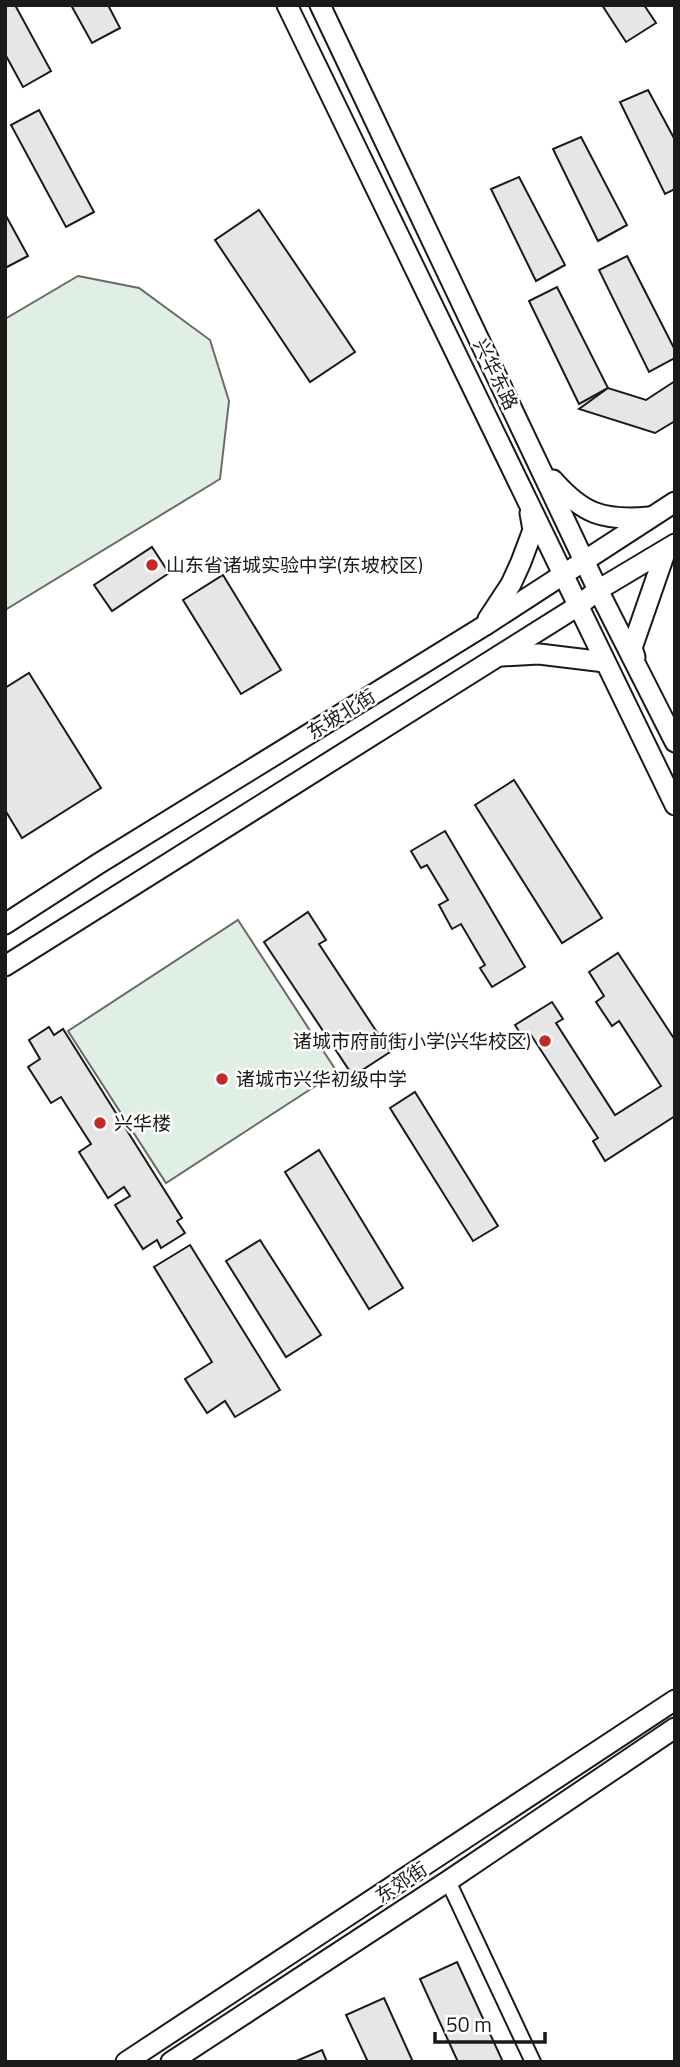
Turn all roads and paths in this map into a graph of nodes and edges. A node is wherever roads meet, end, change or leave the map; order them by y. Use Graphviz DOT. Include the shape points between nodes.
graph roads {
  1 [pos="287,5"];
  2 [pos="320,5"];
  3 [pos="538,464"];
  4 [pos="527,499"];
  5 [pos="675,502"];
  6 [pos="650,517"];
  7 [pos="670,547"];
  8 [pos="584,561"];
  9 [pos="563,575"];
  10 [pos="598,590"];
  11 [pos="578,606"];
  12 [pos="484,626"];
  13 [pos="498,656"];
  14 [pos="606,662"];
  15 [pos="640,671"];
  16 [pos="675,742"];
  17 [pos="675,805"];
  18 [pos="5,924"];
  19 [pos="5,966"];
  20 [pos="675,1700"];
  21 [pos="675,1728"];
  22 [pos="448,1881"];
  23 [pos="126,2062"];
  24 [pos="171,2062"];
  25 [pos="533,2062"];
  1 -- 4 [label="main road"];
  2 -- 3 [label="main road, 兴华东路"];
  3 -- 6 [label="main road" via="570,500 599,515"];
  3 -- 8 [label="main road, 兴华东路"];
  4 -- 9 [label="main road"];
  4 -- 12 [label="main road" via="533,530 511,584"];
  5 -- 6 [label="main road, 东坡北街"];
  6 -- 8 [label="main road, 东坡北街"];
  7 -- 10 [label="main road, 东坡北街"];
  7 -- 15 [label="main road" via="632,648"];
  8 -- 9 [label="main road, 东坡北街"];
  8 -- 10 [label="main road, 兴华东路"];
  9 -- 11 [label="main road"];
  9 -- 12 [label="main road, 东坡北街"];
  10 -- 11 [label="main road, 东坡北街"];
  10 -- 15 [label="main road, 兴华东路"];
  11 -- 13 [label="main road, 东坡北街"];
  11 -- 14 [label="main road"];
  12 -- 18 [label="main road, 东坡北街"];
  13 -- 14 [label="main road" via="539,654"];
  13 -- 19 [label="main road, 东坡北街"];
  14 -- 17 [label="main road"];
  15 -- 16 [label="main road, 兴华东路"];
  20 -- 23 [label="main road, 东郊街"];
  21 -- 22 [label="main road, 东郊街"];
  22 -- 24 [label="main road, 东郊街"];
  22 -- 25 [label="street"];
}
